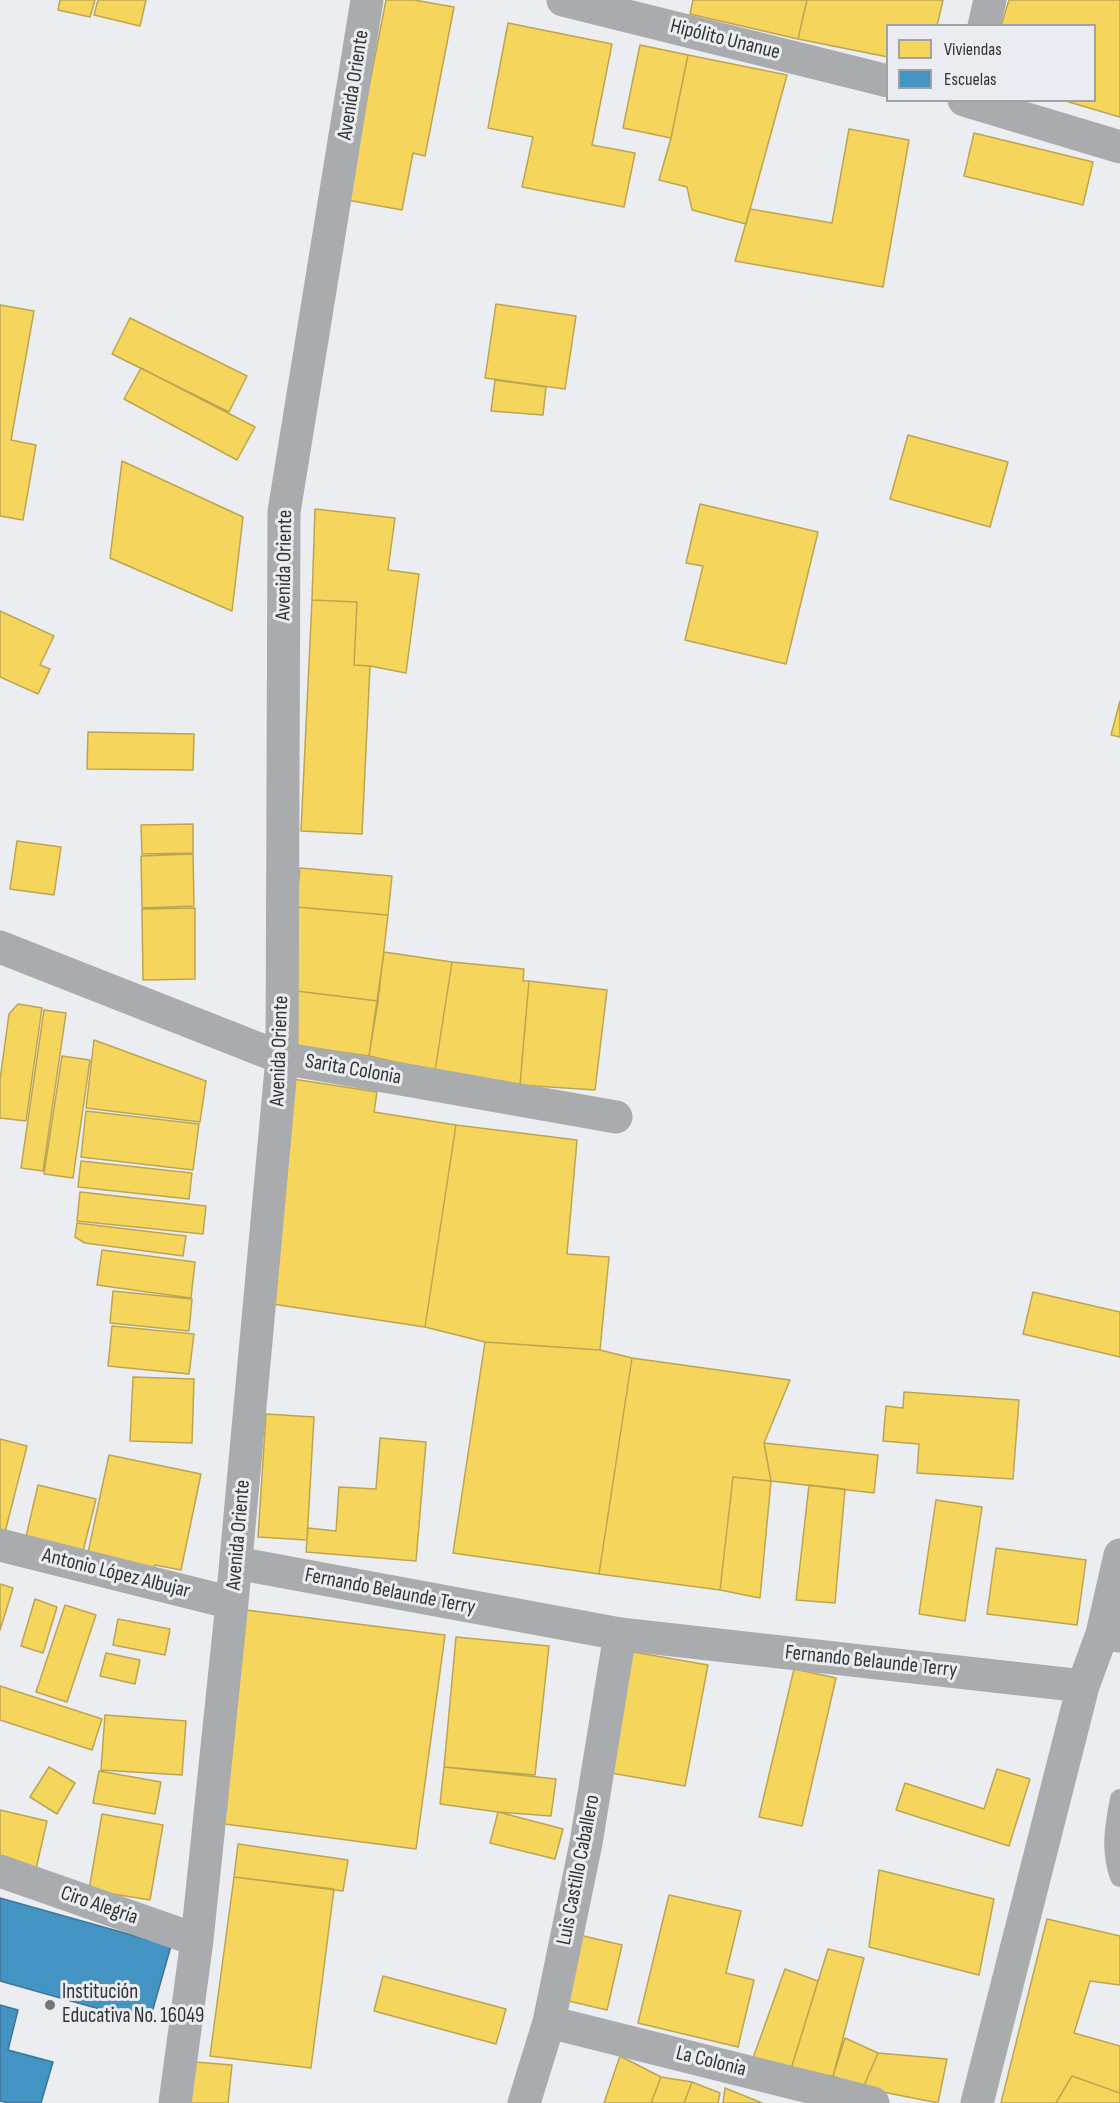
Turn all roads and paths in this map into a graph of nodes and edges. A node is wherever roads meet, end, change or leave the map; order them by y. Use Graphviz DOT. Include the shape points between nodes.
graph roads {
  1 [pos="367,0"];
  2 [pos="562,0"];
  3 [pos="990,0"];
  4 [pos="984,24"];
  5 [pos="886,81"];
  6 [pos="969,102"];
  7 [pos="1120,147"];
  8 [pos="0,947"];
  9 [pos="282,1058"];
  10 [pos="616,1117"];
  11 [pos="0,1545"];
  12 [pos="1120,1555"];
  13 [pos="236,1563"];
  14 [pos="232,1603"];
  15 [pos="620,1634"];
  16 [pos="1111,1635"];
  17 [pos="1083,1686"];
  18 [pos="1120,1798"];
  19 [pos="0,1871"];
  20 [pos="1120,1877"];
  21 [pos="197,1940"];
  22 [pos="549,2022"];
  23 [pos="175,2103"];
  24 [pos="524,2103"];
  25 [pos="873,2103"];
  26 [pos="977,2103"];
  1 -- 9 [label="street, Avenida Oriente" via="284,512"];
  2 -- 5 [label="street, Hipólito Unanue"];
  3 -- 4 [label="street"];
  6 -- 7 [label="street"];
  8 -- 9 [label="street, Sarita Colonia"];
  9 -- 10 [label="street, Sarita Colonia"];
  9 -- 13 [label="street, Avenida Oriente"];
  11 -- 14 [label="street, Antonio López Albujar"];
  12 -- 16 [label="street"];
  13 -- 14 [label="street, Avenida Oriente"];
  13 -- 15 [label="street, Fernando Belaunde Terry"];
  14 -- 21 [label="street, Avenida Oriente"];
  15 -- 17 [label="street, Fernando Belaunde Terry"];
  15 -- 22 [label="street, Luis Castillo Caballero" via="586,1843"];
  16 -- 17 [label="street"];
  17 -- 26 [label="street"];
  18 -- 20 [label="lane" via="1113,1835"];
  19 -- 21 [label="street, Ciro Alegría"];
  21 -- 23 [label="street, Avenida Oriente"];
  22 -- 24 [label="street, Luis Castillo Caballero"];
  22 -- 25 [label="street, La Colonia"];
}
